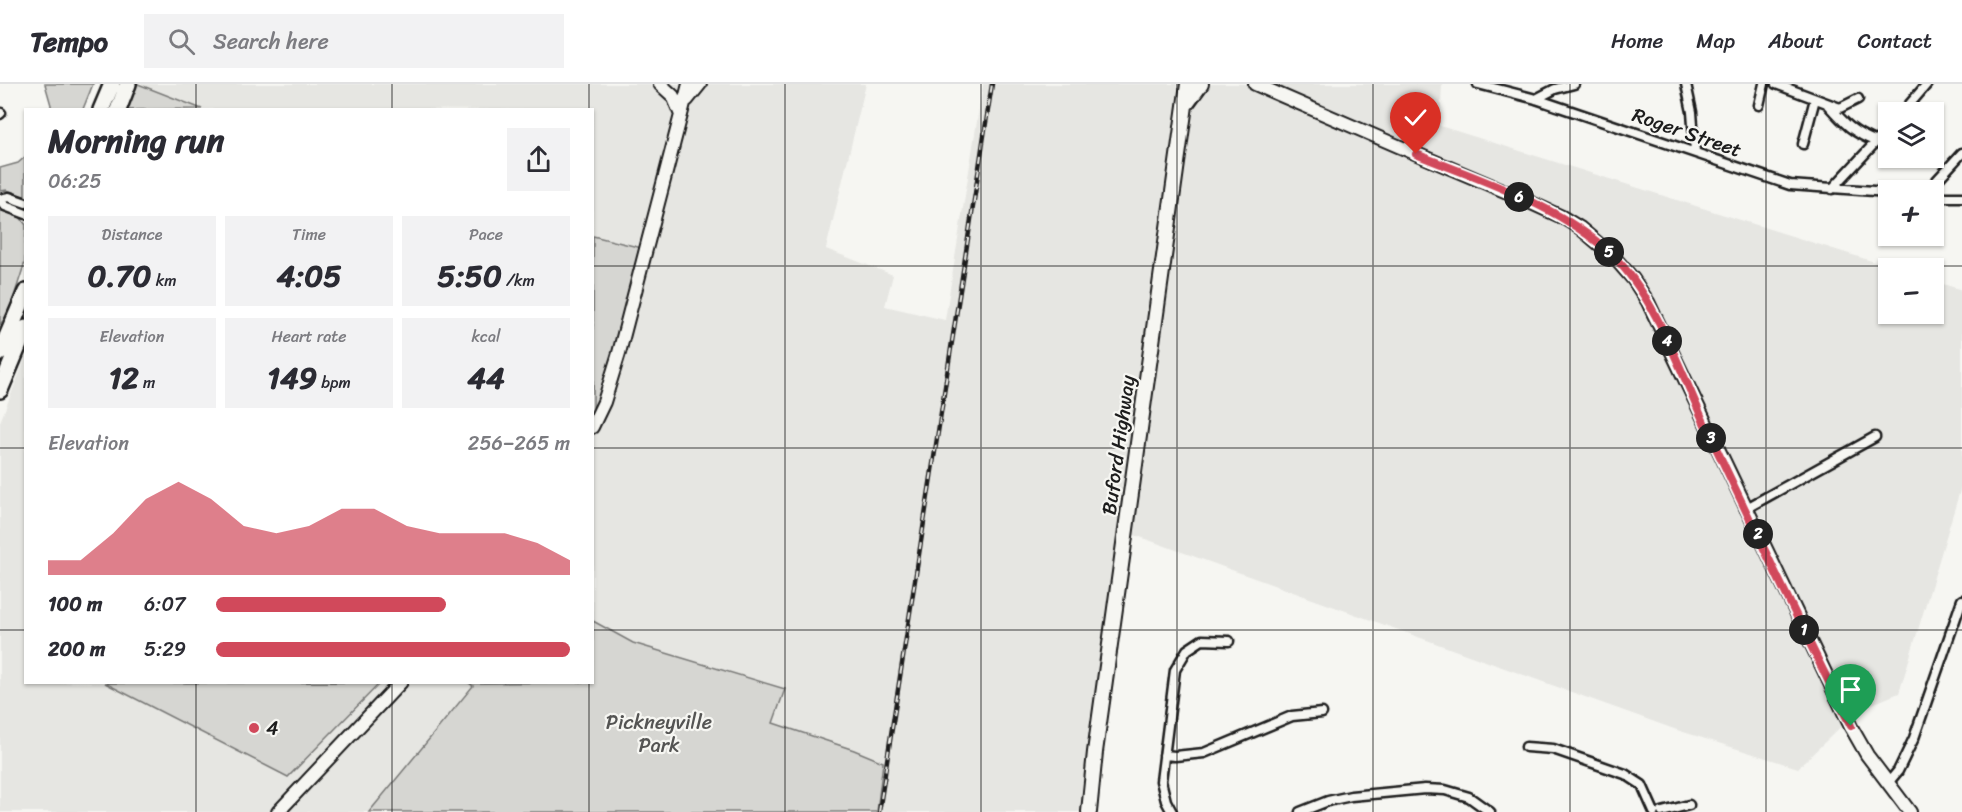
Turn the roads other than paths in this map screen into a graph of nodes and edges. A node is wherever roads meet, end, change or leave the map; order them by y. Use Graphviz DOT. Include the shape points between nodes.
graph roads {
  1 [pos="112,84"];
  2 [pos="128,84"];
  3 [pos="660,84"];
  4 [pos="689,84"];
  5 [pos="700,84"];
  6 [pos="1188,84"];
  7 [pos="1202,84"];
  8 [pos="1255,84"];
  9 [pos="1478,84"];
  10 [pos="1574,84"];
  11 [pos="1686,84"];
  12 [pos="1764,84"];
  13 [pos="1776,84"];
  14 [pos="1928,84"];
  15 [pos="1536,99"];
  16 [pos="1815,99"];
  17 [pos="1858,99"];
  18 [pos="1912,102"];
  19 [pos="1827,104"];
  20 [pos="1186,105"];
  21 [pos="1760,105"];
  22 [pos="102,108"];
  23 [pos="119,108"];
  24 [pos="683,109"];
  25 [pos="1877,142"];
  26 [pos="1803,144"];
  27 [pos="1695,152"];
  28 [pos="1962,153"];
  29 [pos="1937,180"];
  30 [pos="1832,189"];
  31 [pos="1878,191"];
  32 [pos="1944,197"];
  33 [pos="1962,197"];
  34 [pos="0,200"];
  35 [pos="24,202"];
  36 [pos="24,213"];
  37 [pos="24,297"];
  38 [pos="24,333"];
  39 [pos="0,353"];
  40 [pos="0,390"];
  41 [pos="594,423"];
  42 [pos="1875,437"];
  43 [pos="1745,509"];
  44 [pos="1962,600"];
  45 [pos="1229,641"];
  46 [pos="399,684"];
  47 [pos="1322,712"];
  48 [pos="1526,747"];
  49 [pos="1164,755"];
  50 [pos="1887,783"];
  51 [pos="1689,805"];
  52 [pos="278,812"];
  53 [pos="1089,812"];
  54 [pos="1172,812"];
  55 [pos="1300,812"];
  56 [pos="1490,812"];
  57 [pos="1654,812"];
  58 [pos="1662,812"];
  59 [pos="1910,812"];
  1 -- 22 [label="highway"];
  2 -- 23 [label="highway"];
  3 -- 24 [label="street"];
  4 -- 24 [label="street"];
  5 -- 24 [label="street"];
  6 -- 20 [label="main road, Buford Highway"];
  7 -- 20 [label="main road"];
  8 -- 43 [label="street" via="1533,203 1580,228 1600,244 1633,279 1648,302"];
  9 -- 15 [label="street, Roger Street"];
  10 -- 15 [label="street"];
  11 -- 27 [label="street"];
  12 -- 21 [label="street"];
  13 -- 16 [label="street"];
  14 -- 18 [label="street"];
  15 -- 27 [label="street, Roger Street"];
  16 -- 19 [label="street"];
  16 -- 26 [label="street"];
  17 -- 19 [label="street" via="1840,108"];
  19 -- 25 [label="street" via="1848,128"];
  20 -- 53 [label="main road, Buford Highway"];
  24 -- 41 [label="street" via="617,360"];
  25 -- 30 [label="street"];
  27 -- 30 [label="street, Roger Street" via="1790,185"];
  28 -- 29 [label="street"];
  30 -- 31 [label="street, Roger Street"];
  32 -- 33 [label="street"];
  34 -- 35 [label="street" via="9,197"];
  34 -- 36 [label="street"];
  37 -- 39 [label="highway"];
  38 -- 40 [label="highway"];
  42 -- 43 [label="street"];
  43 -- 50 [label="street" via="1851,726"];
  44 -- 50 [label="street" via="1914,738 1898,771"];
  45 -- 49 [label="street" via="1202,640 1181,658 1175,670"];
  46 -- 52 [label="street"];
  47 -- 49 [label="street" via="1292,716 1204,753"];
  48 -- 57 [label="street" via="1553,748 1625,774 1642,785"];
  49 -- 54 [label="street" via="1161,781"];
  50 -- 59 [label="street"];
  51 -- 58 [label="street"];
  55 -- 56 [label="street" via="1351,796 1425,789 1468,797"];
}
